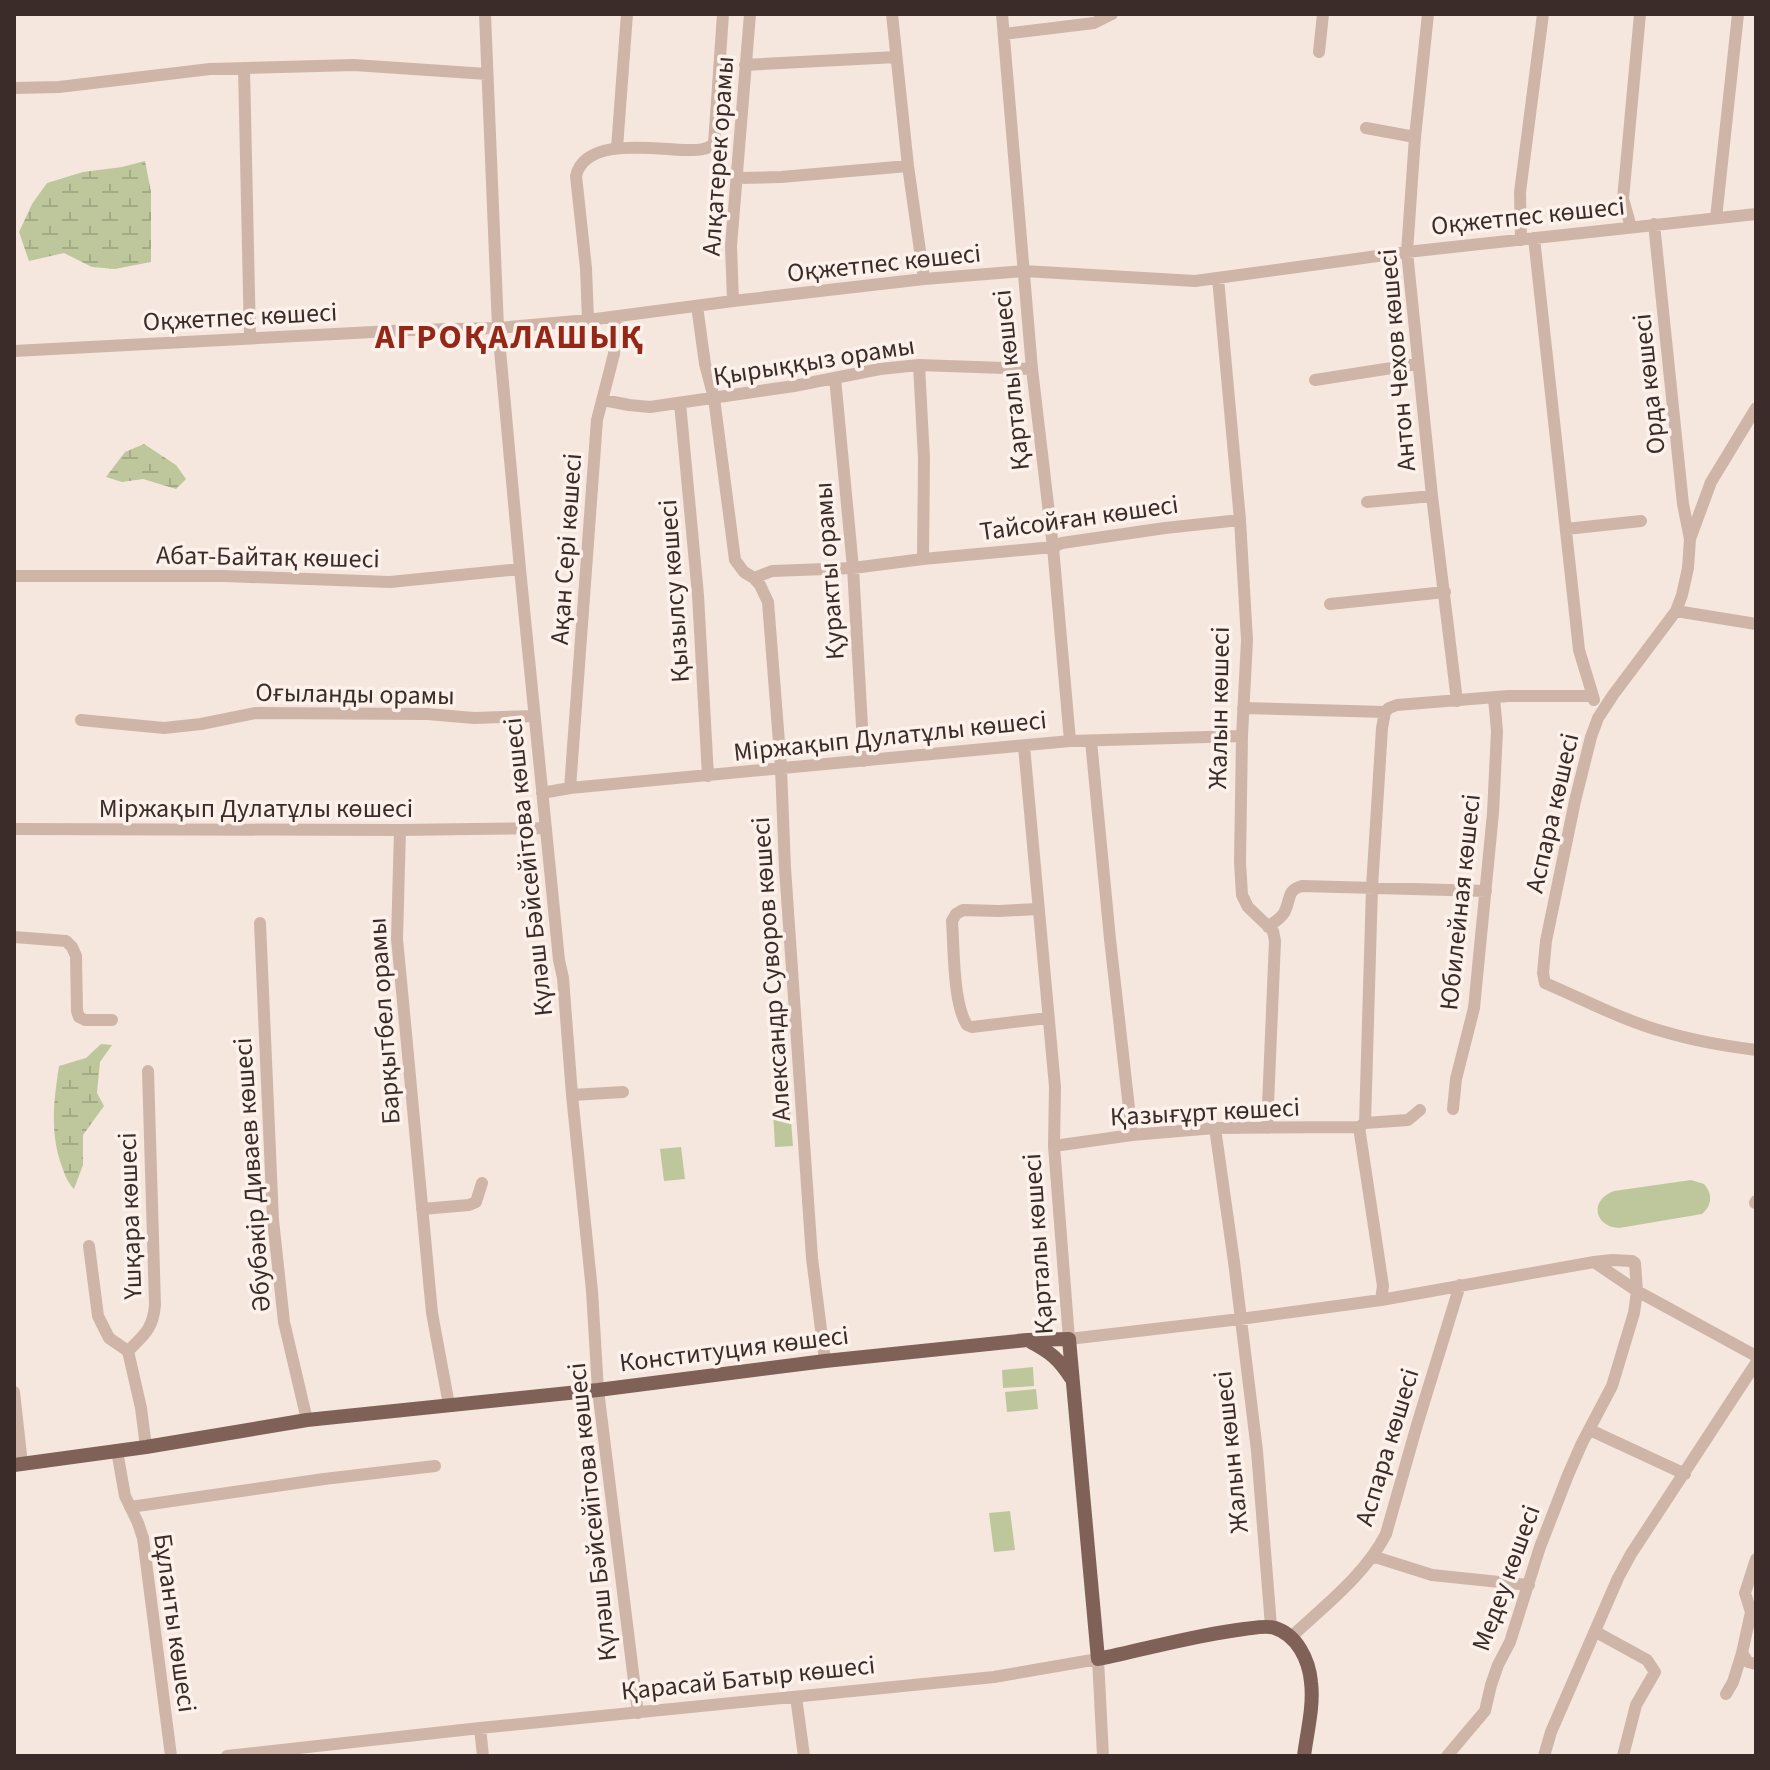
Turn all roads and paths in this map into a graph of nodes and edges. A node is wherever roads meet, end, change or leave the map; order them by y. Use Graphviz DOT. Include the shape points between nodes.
graph roads {
  1 [pos="485,14"];
  2 [pos="627,14"];
  3 [pos="723,14"];
  4 [pos="750,14"];
  5 [pos="892,14"];
  6 [pos="1002,14"];
  7 [pos="1112,14"];
  8 [pos="1323,14"];
  9 [pos="1428,14"];
  10 [pos="1543,14"];
  11 [pos="1640,14"];
  12 [pos="1738,14"];
  13 [pos="1004,34"];
  14 [pos="1319,52"];
  15 [pos="896,57"];
  16 [pos="745,65"];
  17 [pos="244,68"];
  18 [pos="487,74"];
  19 [pos="14,88"];
  20 [pos="1366,128"];
  21 [pos="1415,137"];
  22 [pos="617,148"];
  23 [pos="908,166"];
  24 [pos="737,178"];
  25 [pos="1756,214"];
  26 [pos="1716,218"];
  27 [pos="1654,224"];
  28 [pos="1631,227"];
  29 [pos="1527,239"];
  30 [pos="1407,252"];
  31 [pos="1024,271"];
  32 [pos="1218,278"];
  33 [pos="924,279"];
  34 [pos="733,301"];
  35 [pos="697,306"];
  36 [pos="618,316"];
  37 [pos="588,320"];
  38 [pos="498,328"];
  39 [pos="250,338"];
  40 [pos="14,351"];
  41 [pos="1417,364"];
  42 [pos="919,365"];
  43 [pos="1032,369"];
  44 [pos="835,378"];
  45 [pos="1315,380"];
  46 [pos="714,398"];
  47 [pos="603,400"];
  48 [pos="680,403"];
  49 [pos="1756,408"];
  50 [pos="1432,496"];
  51 [pos="1367,502"];
  52 [pos="1240,520"];
  53 [pos="1641,521"];
  54 [pos="1566,529"];
  55 [pos="1690,539"];
  56 [pos="1053,547"];
  57 [pos="923,559"];
  58 [pos="853,568"];
  59 [pos="520,569"];
  60 [pos="749,575"];
  61 [pos="14,576"];
  62 [pos="1445,592"];
  63 [pos="1330,604"];
  64 [pos="1676,611"];
  65 [pos="1756,624"];
  66 [pos="1593,696"];
  67 [pos="1494,698"];
  68 [pos="1457,701"];
  69 [pos="1243,708"];
  70 [pos="1385,712"];
  71 [pos="534,716"];
  72 [pos="1598,718"];
  73 [pos="81,720"];
  74 [pos="1242,736"];
  75 [pos="1070,741"];
  76 [pos="1091,741"];
  77 [pos="1024,746"];
  78 [pos="864,761"];
  79 [pos="781,768"];
  80 [pos="708,776"];
  81 [pos="570,788"];
  82 [pos="542,793"];
  83 [pos="546,828"];
  84 [pos="14,829"];
  85 [pos="400,830"];
  86 [pos="1372,887"];
  87 [pos="1486,891"];
  88 [pos="1038,909"];
  89 [pos="260,923"];
  90 [pos="1268,927"];
  91 [pos="14,937"];
  92 [pos="1048,1018"];
  93 [pos="112,1020"];
  94 [pos="1756,1050"];
  95 [pos="148,1071"];
  96 [pos="623,1092"];
  97 [pos="572,1095"];
  98 [pos="1453,1109"];
  99 [pos="1420,1110"];
  100 [pos="1362,1125"];
  101 [pos="1215,1128"];
  102 [pos="1267,1128"];
  103 [pos="1132,1135"];
  104 [pos="1054,1146"];
  105 [pos="482,1183"];
  106 [pos="422,1209"];
  107 [pos="89,1246"];
  108 [pos="1594,1262"];
  109 [pos="1460,1285"];
  110 [pos="1637,1291"];
  111 [pos="1381,1300"];
  112 [pos="1240,1319"];
  113 [pos="1069,1339"];
  114 [pos="1027,1340"];
  115 [pos="128,1351"];
  116 [pos="1756,1356"];
  117 [pos="825,1361"];
  118 [pos="1756,1363"];
  119 [pos="1074,1382"];
  120 [pos="598,1390"];
  121 [pos="14,1392"];
  122 [pos="449,1405"];
  123 [pos="307,1420"];
  124 [pos="1590,1430"];
  125 [pos="146,1447"];
  126 [pos="117,1451"];
  127 [pos="18,1464"];
  128 [pos="435,1466"];
  129 [pos="1685,1474"];
  130 [pos="130,1507"];
  131 [pos="1372,1556"];
  132 [pos="1756,1559"];
  133 [pos="1529,1585"];
  134 [pos="1271,1626"];
  135 [pos="1596,1632"];
  136 [pos="1291,1637"];
  137 [pos="1742,1653"];
  138 [pos="1098,1659"];
  139 [pos="1756,1664"];
  140 [pos="1726,1694"];
  141 [pos="796,1697"];
  142 [pos="638,1713"];
  143 [pos="480,1728"];
  144 [pos="171,1756"];
  145 [pos="227,1756"];
  146 [pos="483,1756"];
  147 [pos="804,1756"];
  148 [pos="1103,1756"];
  149 [pos="1304,1756"];
  150 [pos="1447,1756"];
  151 [pos="1544,1756"];
  152 [pos="1623,1756"];
  1 -- 18 [label="street, Күләш Бәйсейітова көшесі"];
  2 -- 22 [label="street"];
  3 -- 22 [label="street" via="714,144 692,150"];
  4 -- 16 [label="street, Алқатерек орамы"];
  5 -- 15 [label="street"];
  6 -- 13 [label="street, Қарталы көшесі"];
  7 -- 13 [label="street" via="1094,23"];
  8 -- 14 [label="street"];
  9 -- 21 [label="street, Антон Чехов көшесі"];
  10 -- 29 [label="street" via="1520,192"];
  11 -- 28 [label="street" via="1623,199"];
  12 -- 26 [label="street"];
  13 -- 31 [label="street, Қарталы көшесі"];
  15 -- 16 [label="street"];
  15 -- 23 [label="street"];
  16 -- 24 [label="street, Алқатерек орамы"];
  17 -- 18 [label="street" via="354,65"];
  17 -- 19 [label="street"];
  17 -- 39 [label="street"];
  18 -- 38 [label="street, Күләш Бәйсейітова көшесі"];
  20 -- 21 [label="street"];
  21 -- 30 [label="street, Антон Чехов көшесі"];
  22 -- 37 [label="street" via="596,152 576,176"];
  23 -- 24 [label="street"];
  23 -- 33 [label="street"];
  24 -- 34 [label="street, Алқатерек орамы"];
  25 -- 26 [label="street, Оқжетпес көшесі"];
  26 -- 27 [label="street, Оқжетпес көшесі"];
  27 -- 28 [label="street, Оқжетпес көшесі"];
  27 -- 55 [label="street, Орда көшесі"];
  28 -- 29 [label="street, Оқжетпес көшесі"];
  29 -- 30 [label="street, Оқжетпес көшесі"];
  29 -- 54 [label="street"];
  30 -- 32 [label="street, Оқжетпес көшесі"];
  30 -- 41 [label="street, Антон Чехов көшесі"];
  31 -- 32 [label="street, Оқжетпес көшесі" via="1175,281"];
  31 -- 33 [label="street, Оқжетпес көшесі"];
  31 -- 43 [label="street, Қарталы көшесі"];
  32 -- 52 [label="street, Жалын көшесі"];
  33 -- 34 [label="street, Оқжетпес көшесі"];
  34 -- 35 [label="street, Оқжетпес көшесі"];
  35 -- 36 [label="street, Оқжетпес көшесі"];
  35 -- 46 [label="street, Александр Суворов көшесі"];
  36 -- 37 [label="street, Оқжетпес көшесі"];
  36 -- 47 [label="street, Ақан Сері көшесі"];
  37 -- 38 [label="street, Оқжетпес көшесі"];
  38 -- 39 [label="street, Оқжетпес көшесі"];
  38 -- 59 [label="street, Күләш Бәйсейітова көшесі"];
  39 -- 40 [label="street, Оқжетпес көшесі"];
  41 -- 45 [label="street"];
  41 -- 50 [label="street, Антон Чехов көшесі"];
  42 -- 43 [label="street, Қырыққыз орамы"];
  42 -- 44 [label="street, Қырыққыз орамы"];
  42 -- 57 [label="street"];
  43 -- 56 [label="street, Қарталы көшесі"];
  44 -- 46 [label="street, Қырыққыз орамы"];
  44 -- 58 [label="street, Қуракты орамы"];
  46 -- 48 [label="street, Қырыққыз орамы"];
  46 -- 60 [label="street, Александр Суворов көшесі" via="735,560"];
  47 -- 48 [label="street, Қырыққыз орамы" via="650,407"];
  47 -- 81 [label="street, Ақан Сері көшесі" via="597,420"];
  48 -- 80 [label="street, Қызылсу көшесі"];
  49 -- 55 [label="street, Аспара көшесі" via="1711,482"];
  50 -- 51 [label="street"];
  50 -- 62 [label="street, Антон Чехов көшесі"];
  52 -- 56 [label="street, Тайсойған көшесі"];
  52 -- 69 [label="street, Жалын көшесі" via="1247,640"];
  53 -- 54 [label="street"];
  54 -- 66 [label="street" via="1579,650"];
  55 -- 64 [label="street, Аспара көшесі"];
  56 -- 57 [label="street, Тайсойған көшесі"];
  56 -- 75 [label="street, Қарталы көшесі"];
  57 -- 58 [label="street, Тайсойған көшесі"];
  58 -- 60 [label="street, Тайсойған көшесі"];
  58 -- 78 [label="street, Қуракты орамы"];
  59 -- 61 [label="street, Абат-Байтақ көшесі" via="390,582"];
  59 -- 71 [label="street, Күләш Бәйсейітова көшесі"];
  60 -- 79 [label="street, Александр Суворов көшесі" via="768,602"];
  62 -- 63 [label="street"];
  62 -- 68 [label="street, Антон Чехов көшесі"];
  64 -- 65 [label="street"];
  64 -- 72 [label="street, Аспара көшесі"];
  66 -- 67 [label="street"];
  66 -- 72 [label="street"];
  67 -- 68 [label="street"];
  67 -- 87 [label="street, Юбилейная көшесі" via="1497,731"];
  68 -- 70 [label="street" via="1397,705"];
  69 -- 70 [label="street"];
  69 -- 74 [label="street, Жалын көшесі"];
  70 -- 86 [label="street"];
  71 -- 73 [label="street, Оғыланды орамы" via="256,713 164,728"];
  71 -- 82 [label="street, Күләш Бәйсейітова көшесі"];
  72 -- 94 [label="street, Аспара көшесі" via="1546,941 1545,983 1664,1032"];
  74 -- 76 [label="street, Міржақып Дулатұлы көшесі"];
  74 -- 90 [label="street, Жалын көшесі" via="1242,895"];
  75 -- 76 [label="street, Міржақып Дулатұлы көшесі"];
  75 -- 77 [label="street, Міржақып Дулатұлы көшесі"];
  76 -- 103 [label="street"];
  77 -- 78 [label="street, Міржақып Дулатұлы көшесі"];
  77 -- 88 [label="street, Қарталы көшесі"];
  78 -- 79 [label="street, Міржақып Дулатұлы көшесі"];
  79 -- 80 [label="street, Міржақып Дулатұлы көшесі"];
  79 -- 117 [label="street, Александр Суворов көшесі" via="812,1258"];
  80 -- 81 [label="street, Міржақып Дулатұлы көшесі"];
  81 -- 82 [label="street, Міржақып Дулатұлы көшесі"];
  82 -- 83 [label="street, Күләш Бәйсейітова көшесі"];
  83 -- 85 [label="street, Міржақып Дулатұлы көшесі"];
  83 -- 97 [label="street, Күләш Бәйсейітова көшесі"];
  84 -- 85 [label="street, Міржақып Дулатұлы көшесі"];
  85 -- 106 [label="street, Барқытбел орамы" via="397,939"];
  86 -- 87 [label="street"];
  86 -- 90 [label="street" via="1295,888 1280,918"];
  86 -- 100 [label="street"];
  87 -- 98 [label="street, Юбилейная көшесі" via="1474,1008"];
  88 -- 92 [label="street, Қарталы көшесі"];
  88 -- 92 [label="street" via="956,914 956,978 967,1025"];
  89 -- 123 [label="street, Әбубәкір Диваев көшесі" via="273,1220 284,1322"];
  90 -- 102 [label="street" via="1275,941"];
  91 -- 93 [label="street" via="66,941 76,956 79,1017"];
  92 -- 104 [label="street, Қарталы көшесі"];
  95 -- 115 [label="street, Үшқара көшесі" via="154,1320"];
  96 -- 97 [label="street"];
  97 -- 120 [label="street, Күләш Бәйсейітова көшесі"];
  99 -- 100 [label="street, Қазығұрт көшесі" via="1408,1120"];
  100 -- 102 [label="street, Қазығұрт көшесі"];
  100 -- 111 [label="street"];
  101 -- 102 [label="street, Қазығұрт көшесі"];
  101 -- 103 [label="street, Қазығұрт көшесі"];
  101 -- 112 [label="street, Жалын көшесі"];
  103 -- 104 [label="street, Қазығұрт көшесі"];
  104 -- 113 [label="street, Қарталы көшесі"];
  105 -- 106 [label="street" via="476,1202"];
  106 -- 122 [label="street, Барқытбел орамы" via="432,1313"];
  107 -- 115 [label="street" via="98,1316 109,1338"];
  108 -- 109 [label="street, Конституция көшесі"];
  108 -- 110 [label="street"];
  108 -- 110 [label="street, Конституция көшесі" via="1632,1261"];
  109 -- 111 [label="street, Конституция көшесі"];
  109 -- 131 [label="street, Аспара көшесі" via="1386,1534"];
  110 -- 116 [label="street"];
  110 -- 124 [label="street, Медеу көшесі" via="1612,1386"];
  111 -- 112 [label="street, Конституция көшесі"];
  112 -- 113 [label="street, Конституция көшесі"];
  112 -- 134 [label="street, Жалын көшесі"];
  113 -- 114 [label="main road, Конституция көшесі"];
  113 -- 119 [label="main road, Қарталы көшесі"];
  114 -- 117 [label="main road, Конституция көшесі"];
  114 -- 119 [label="main road" via="1051,1353"];
  115 -- 125 [label="street"];
  117 -- 120 [label="main road, Конституция көшесі"];
  118 -- 129 [label="street"];
  119 -- 138 [label="main road, Қарталы көшесі"];
  120 -- 122 [label="main road, Конституция көшесі"];
  120 -- 142 [label="street, Күләш Бәйсейітова көшесі"];
  121 -- 127 [label="street"];
  122 -- 123 [label="main road, Конституция көшесі"];
  123 -- 125 [label="main road, Конституция көшесі"];
  124 -- 129 [label="street"];
  124 -- 133 [label="street, Медеу көшесі"];
  125 -- 126 [label="main road, Конституция көшесі"];
  126 -- 127 [label="main road, Конституция көшесі"];
  126 -- 130 [label="street, Бұланты көшесі"];
  128 -- 130 [label="street"];
  129 -- 135 [label="street" via="1631,1554"];
  130 -- 144 [label="street, Бұланты көшесі" via="143,1538"];
  131 -- 133 [label="street" via="1432,1575"];
  131 -- 136 [label="street, Аспара көшесі"];
  132 -- 137 [label="street" via="1745,1593 1751,1612"];
  133 -- 150 [label="street, Медеу көшесі" via="1485,1711"];
  134 -- 136 [label="main road"];
  134 -- 138 [label="main road, Қарасай Батыр көшесі"];
  135 -- 151 [label="street"];
  135 -- 152 [label="street" via="1647,1660 1655,1672 1636,1705"];
  136 -- 149 [label="main road" via="1304,1655 1311,1680"];
  137 -- 139 [label="street"];
  137 -- 140 [label="street"];
  138 -- 141 [label="street, Қарасай Батыр көшесі" via="994,1677"];
  138 -- 148 [label="street, Қарталы көшесі"];
  141 -- 142 [label="street, Қарасай Батыр көшесі"];
  141 -- 147 [label="street"];
  142 -- 143 [label="street, Қарасай Батыр көшесі"];
  143 -- 145 [label="street, Қарасай Батыр көшесі"];
  143 -- 146 [label="street"];
}
